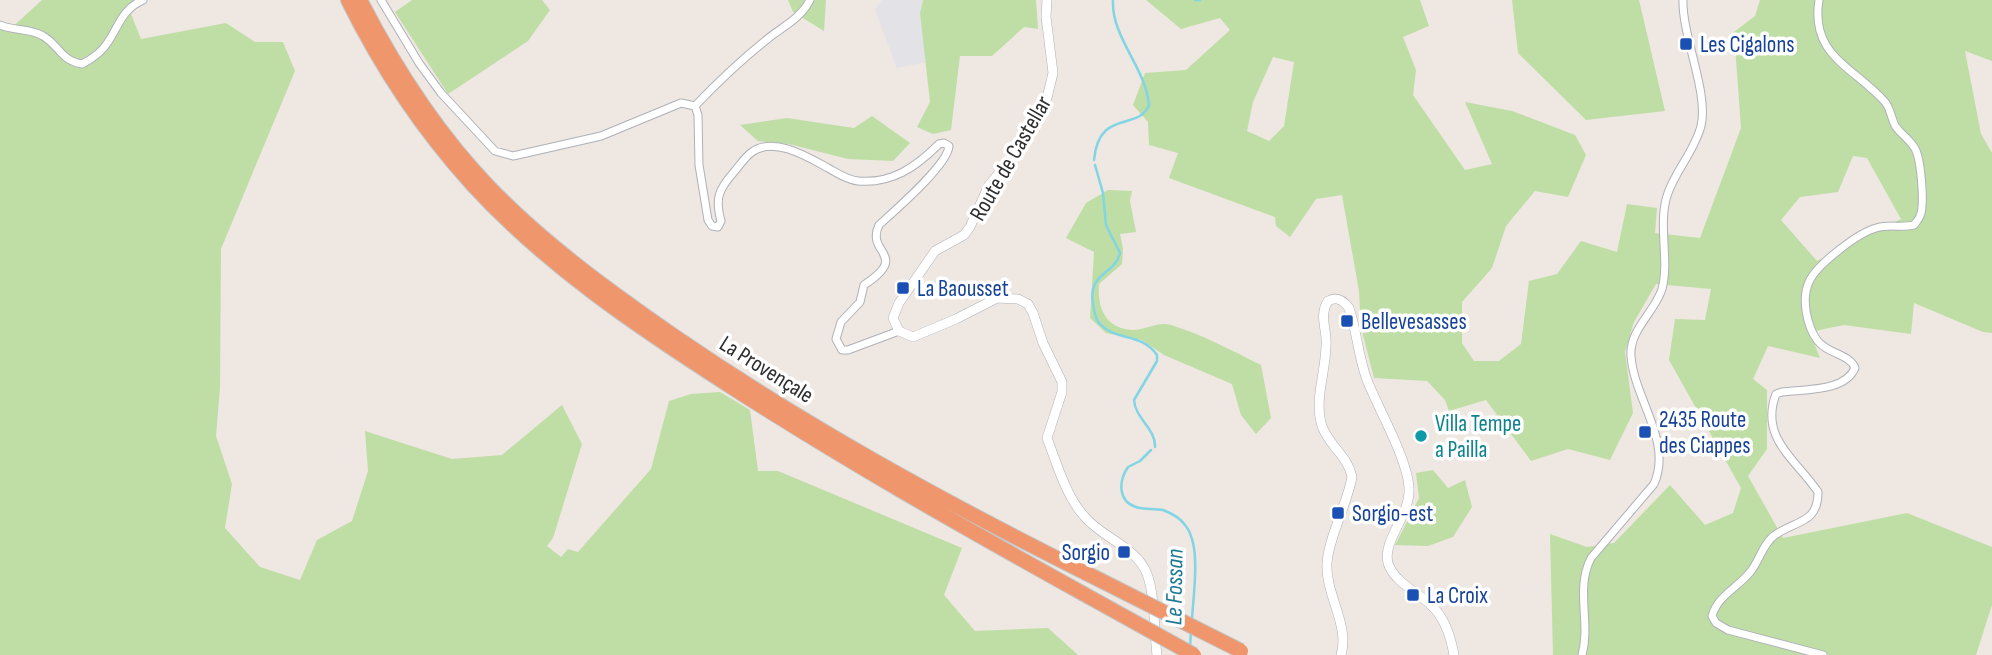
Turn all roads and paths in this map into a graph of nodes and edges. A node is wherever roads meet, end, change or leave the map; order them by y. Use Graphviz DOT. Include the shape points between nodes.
graph roads {
  1 [pos="143,0"];
  2 [pos="348,0"];
  3 [pos="360,0"];
  4 [pos="381,0"];
  5 [pos="810,0"];
  6 [pos="1047,0"];
  7 [pos="1683,0"];
  8 [pos="1819,0"];
  9 [pos="0,25"];
  10 [pos="695,106"];
  11 [pos="899,331"];
  12 [pos="718,372"];
  13 [pos="851,455"];
  14 [pos="1245,653"];
  15 [pos="1157,655"];
  16 [pos="1194,655"];
  17 [pos="1342,655"];
  18 [pos="1454,655"];
  19 [pos="1582,655"];
  20 [pos="1823,655"];
  1 -- 9 [label="street" via="125,13 107,43 82,64 63,57 38,33"];
  2 -- 12 [label="highway, La Provençale" via="408,103 446,155 500,214 586,286"];
  3 -- 12 [label="highway, La Provençale" via="418,100 489,186 576,265"];
  4 -- 10 [label="street" via="442,93 502,154 526,154 601,136 668,106"];
  5 -- 10 [label="street" via="800,14"];
  6 -- 11 [label="street, Route de Castellar" via="1052,73 1048,98 1018,151 995,174 970,227 935,251 899,303 893,318"];
  7 -- 19 [label="street" via="1702,116 1695,142 1668,194 1661,293 1631,348 1656,437 1660,471 1585,569"];
  8 -- 20 [label="street" via="1816,17 1824,43 1884,101 1898,130 1918,154 1920,216 1914,225 1874,228 1817,270 1809,282 1809,326 1821,346 1849,359 1855,368 1849,378 1827,387 1782,392 1773,401 1776,439 1818,492 1818,503 1805,520 1773,536 1751,572 1716,604 1712,616 1728,630"];
  10 -- 11 [label="street" via="708,220 718,227 722,186 760,148 782,148 807,156 858,181 895,176 910,170 939,144 949,146 934,172 878,225 876,240 885,267 864,285 860,302 841,322 836,339 842,350 848,350"];
  11 -- 15 [label="street" via="913,337 925,334 997,298 1028,304 1062,382 1048,430 1051,449 1082,514 1144,568"];
  12 -- 13 [label="highway, La Provençale"];
  13 -- 14 [label="highway, La Provençale, bridge"];
  13 -- 16 [label="highway, La Provençale, bridge"];
  17 -- 18 [label="street" via="1327,561 1352,477 1350,466 1326,435 1319,407 1326,341 1323,309 1335,299 1349,307 1367,380 1408,477 1409,501 1388,550 1389,567 1441,616"];
}
